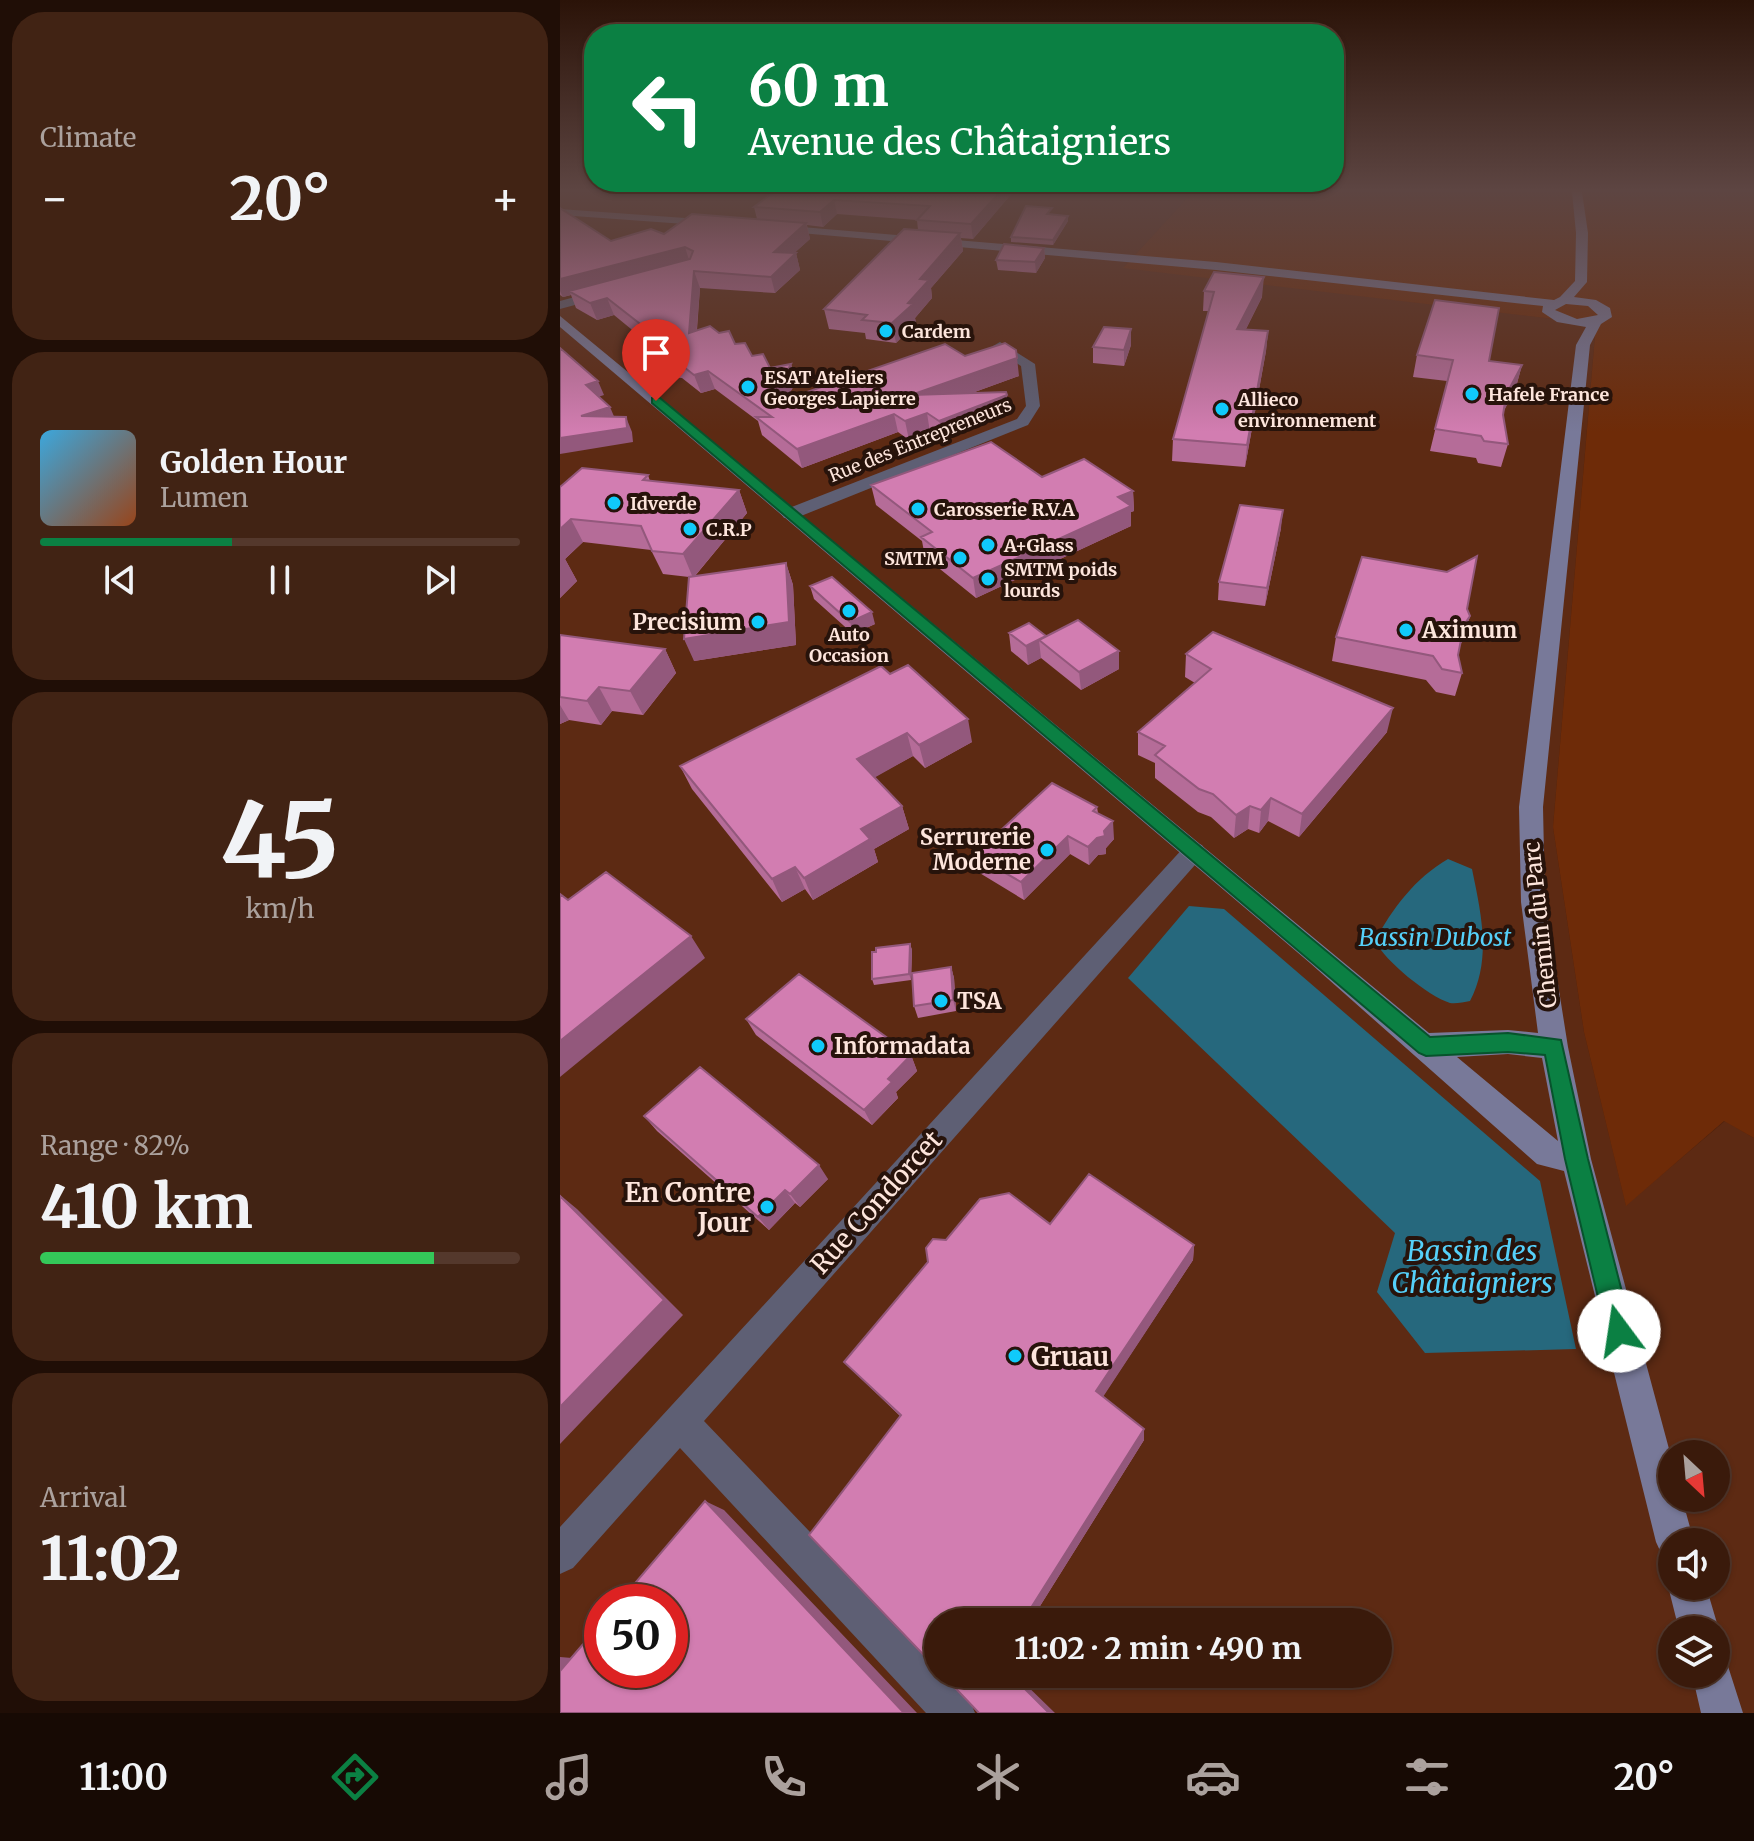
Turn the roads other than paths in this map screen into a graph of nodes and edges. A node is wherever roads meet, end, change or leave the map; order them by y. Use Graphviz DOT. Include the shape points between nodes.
graph roads {
  1 [pos="1266,272"];
  2 [pos="1581,272"];
  3 [pos="1581,282"];
  4 [pos="618,289"];
  5 [pos="1591,303"];
  6 [pos="560,305"];
  7 [pos="1555,305"];
  8 [pos="1566,321"];
  9 [pos="562,323"];
  10 [pos="1589,333"];
  11 [pos="1000,346"];
  12 [pos="790,514"];
  13 [pos="1194,851"];
  14 [pos="1426,1046"];
  15 [pos="1554,1047"];
  16 [pos="1576,1159"];
  17 [pos="679,1421"];
  18 [pos="1671,1528"];
  19 [pos="560,1555"];
  20 [pos="1716,1688"];
  21 [pos="954,1713"];
  22 [pos="1722,1713"];
  1 -- 7 [label="street"];
  2 -- 3 [label="street"];
  3 -- 5 [label="street"];
  3 -- 7 [label="street"];
  4 -- 6 [label="street"];
  5 -- 7 [label="street"];
  5 -- 10 [label="street, Chemin du Parc" via="1606,313"];
  7 -- 8 [label="street"];
  8 -- 10 [label="street"];
  8 -- 10 [label="street"];
  9 -- 12 [label="street"];
  10 -- 15 [label="street, Chemin du Parc" via="1531,807 1533,902"];
  11 -- 12 [label="street, Rue des Entrepreneurs" via="1028,364 1033,406 1023,422"];
  12 -- 13 [label="street"];
  13 -- 14 [label="street"];
  13 -- 17 [label="street, Rue Condorcet"];
  14 -- 15 [label="street" via="1508,1042"];
  14 -- 16 [label="street" via="1548,1154"];
  15 -- 16 [label="street, Chemin du Parc"];
  16 -- 18 [label="street, Chemin du Parc"];
  17 -- 19 [label="street, Rue Condorcet"];
  17 -- 21 [label="street"];
  20 -- 22 [label="street"];
}
